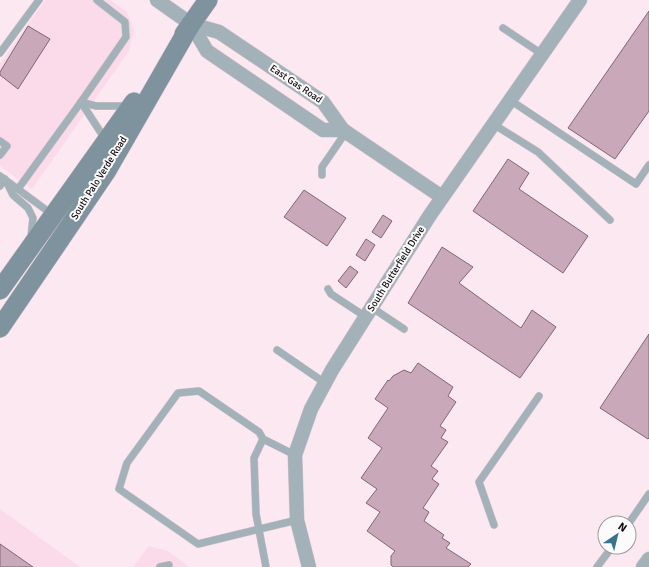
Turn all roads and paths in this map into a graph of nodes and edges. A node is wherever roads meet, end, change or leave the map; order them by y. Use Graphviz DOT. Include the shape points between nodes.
graph roads {
  1 [pos="39,0"];
  2 [pos="97,0"];
  3 [pos="157,0"];
  4 [pos="208,0"];
  5 [pos="580,0"];
  6 [pos="191,24"];
  7 [pos="503,28"];
  8 [pos="0,53"];
  9 [pos="542,54"];
  10 [pos="510,100"];
  11 [pos="81,102"];
  12 [pos="131,106"];
  13 [pos="493,124"];
  14 [pos="344,131"];
  15 [pos="106,140"];
  16 [pos="0,141"];
  17 [pos="0,155"];
  18 [pos="649,165"];
  19 [pos="322,176"];
  20 [pos="2,178"];
  21 [pos="0,186"];
  22 [pos="18,189"];
  23 [pos="442,197"];
  24 [pos="54,215"];
  25 [pos="610,220"];
  26 [pos="29,250"];
  27 [pos="328,289"];
  28 [pos="0,290"];
  29 [pos="369,312"];
  30 [pos="0,327"];
  31 [pos="404,329"];
  32 [pos="278,350"];
  33 [pos="325,383"];
  34 [pos="539,396"];
  35 [pos="263,439"];
  36 [pos="295,455"];
  37 [pos="649,494"];
  38 [pos="635,515"];
  39 [pos="297,520"];
  40 [pos="494,526"];
  41 [pos="259,530"];
  42 [pos="606,555"];
  43 [pos="649,559"];
  44 [pos="169,565"];
  45 [pos="160,567"];
  46 [pos="266,567"];
  47 [pos="309,567"];
  48 [pos="597,567"];
  49 [pos="643,567"];
  1 -- 8 [label="lane"];
  2 -- 11 [label="lane" via="125,22 126,37"];
  3 -- 6 [label="street, East Gas Road"];
  4 -- 6 [label="main road, South Palo Verde Road"];
  5 -- 9 [label="street, South Butterfield Drive"];
  6 -- 12 [label="main road, South Palo Verde Road"];
  6 -- 14 [label="street, East Gas Road" via="219,32 323,102"];
  6 -- 14 [label="street" via="207,51 323,130"];
  6 -- 30 [label="main road, South Palo Verde Road" via="106,172"];
  7 -- 9 [label="lane"];
  9 -- 10 [label="street, South Butterfield Drive"];
  10 -- 13 [label="street, South Butterfield Drive"];
  10 -- 18 [label="lane" via="636,184"];
  11 -- 12 [label="lane" via="96,106"];
  11 -- 15 [label="lane"];
  11 -- 22 [label="lane"];
  12 -- 15 [label="main road, South Palo Verde Road"];
  13 -- 23 [label="street, South Butterfield Drive"];
  13 -- 25 [label="lane" via="538,152"];
  14 -- 19 [label="lane" via="322,167"];
  14 -- 23 [label="street, East Gas Road"];
  15 -- 24 [label="main road, South Palo Verde Road"];
  16 -- 17 [label="lane" via="6,146"];
  20 -- 21 [label="lane"];
  20 -- 22 [label="lane"];
  20 -- 26 [label="lane" via="13,195 28,208 33,218"];
  22 -- 24 [label="lane"];
  23 -- 29 [label="street, South Butterfield Drive"];
  24 -- 26 [label="main road, South Palo Verde Road"];
  24 -- 30 [label="main road" via="54,232 15,289"];
  26 -- 28 [label="main road, South Palo Verde Road"];
  27 -- 29 [label="lane" via="331,294"];
  29 -- 31 [label="lane"];
  29 -- 33 [label="street, South Butterfield Drive"];
  32 -- 33 [label="lane"];
  33 -- 36 [label="street, South Butterfield Drive" via="311,408"];
  34 -- 40 [label="lane" via="479,482"];
  35 -- 36 [label="lane"];
  35 -- 41 [label="lane" via="254,458"];
  35 -- 41 [label="lane" via="259,432 200,391 178,393 126,463 119,488 198,544"];
  36 -- 39 [label="street, South Butterfield Drive"];
  37 -- 38 [label="lane"];
  39 -- 41 [label="lane"];
  39 -- 47 [label="street, South Butterfield Drive"];
  41 -- 46 [label="lane"];
  42 -- 48 [label="lane"];
  43 -- 49 [label="street"];
  44 -- 45 [label="lane"];
}
